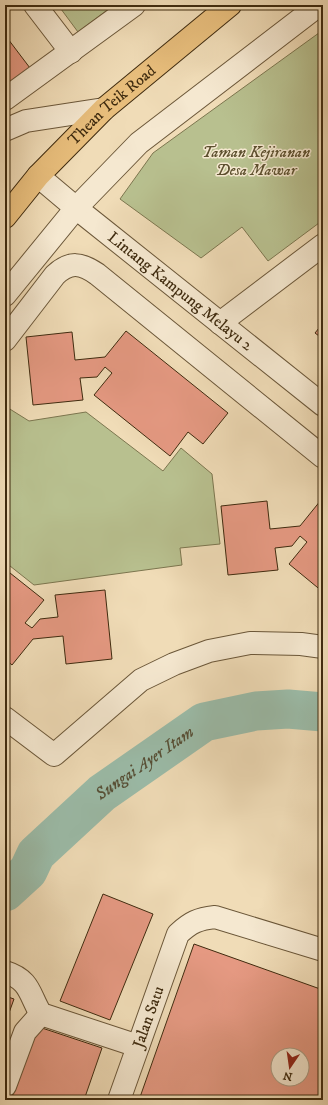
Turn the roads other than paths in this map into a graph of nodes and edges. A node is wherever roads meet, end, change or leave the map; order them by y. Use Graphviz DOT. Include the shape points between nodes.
graph roads {
  1 [pos="35,5"];
  2 [pos="134,5"];
  3 [pos="230,5"];
  4 [pos="318,5"];
  5 [pos="71,52"];
  6 [pos="5,99"];
  7 [pos="104,109"];
  8 [pos="5,130"];
  9 [pos="38,176"];
  10 [pos="76,208"];
  11 [pos="5,217"];
  12 [pos="323,245"];
  13 [pos="5,295"];
  14 [pos="220,323"];
  15 [pos="5,340"];
  16 [pos="323,405"];
  17 [pos="323,457"];
  18 [pos="323,647"];
  19 [pos="5,718"];
  20 [pos="323,950"];
  21 [pos="5,972"];
  22 [pos="42,1014"];
  23 [pos="138,1046"];
  24 [pos="5,1086"];
  25 [pos="119,1100"];
  1 -- 5 [label="street"];
  2 -- 5 [label="street"];
  3 -- 7 [label="main road, Thean Teik Road"];
  4 -- 10 [label="street" via="139,143"];
  5 -- 6 [label="street"];
  7 -- 8 [label="street" via="26,121"];
  7 -- 9 [label="main road, Thean Teik Road"];
  9 -- 10 [label="street, Lintang Kampung Melayu 2"];
  9 -- 11 [label="main road, Thean Teik Road"];
  10 -- 13 [label="street"];
  10 -- 14 [label="street, Lintang Kampung Melayu 2"];
  12 -- 14 [label="street"];
  14 -- 16 [label="street, Lintang Kampung Melayu 2"];
  15 -- 17 [label="street" via="55,274 62,268 72,265 82,266 97,274"];
  18 -- 19 [label="street" via="250,643 209,651 174,664 140,680 54,755"];
  20 -- 23 [label="street, Jalan Satu" via="215,917 199,919 178,934"];
  21 -- 22 [label="street" via="26,984"];
  22 -- 23 [label="street"];
  22 -- 24 [label="street" via="25,1032"];
  23 -- 25 [label="street, Jalan Satu"];
}
